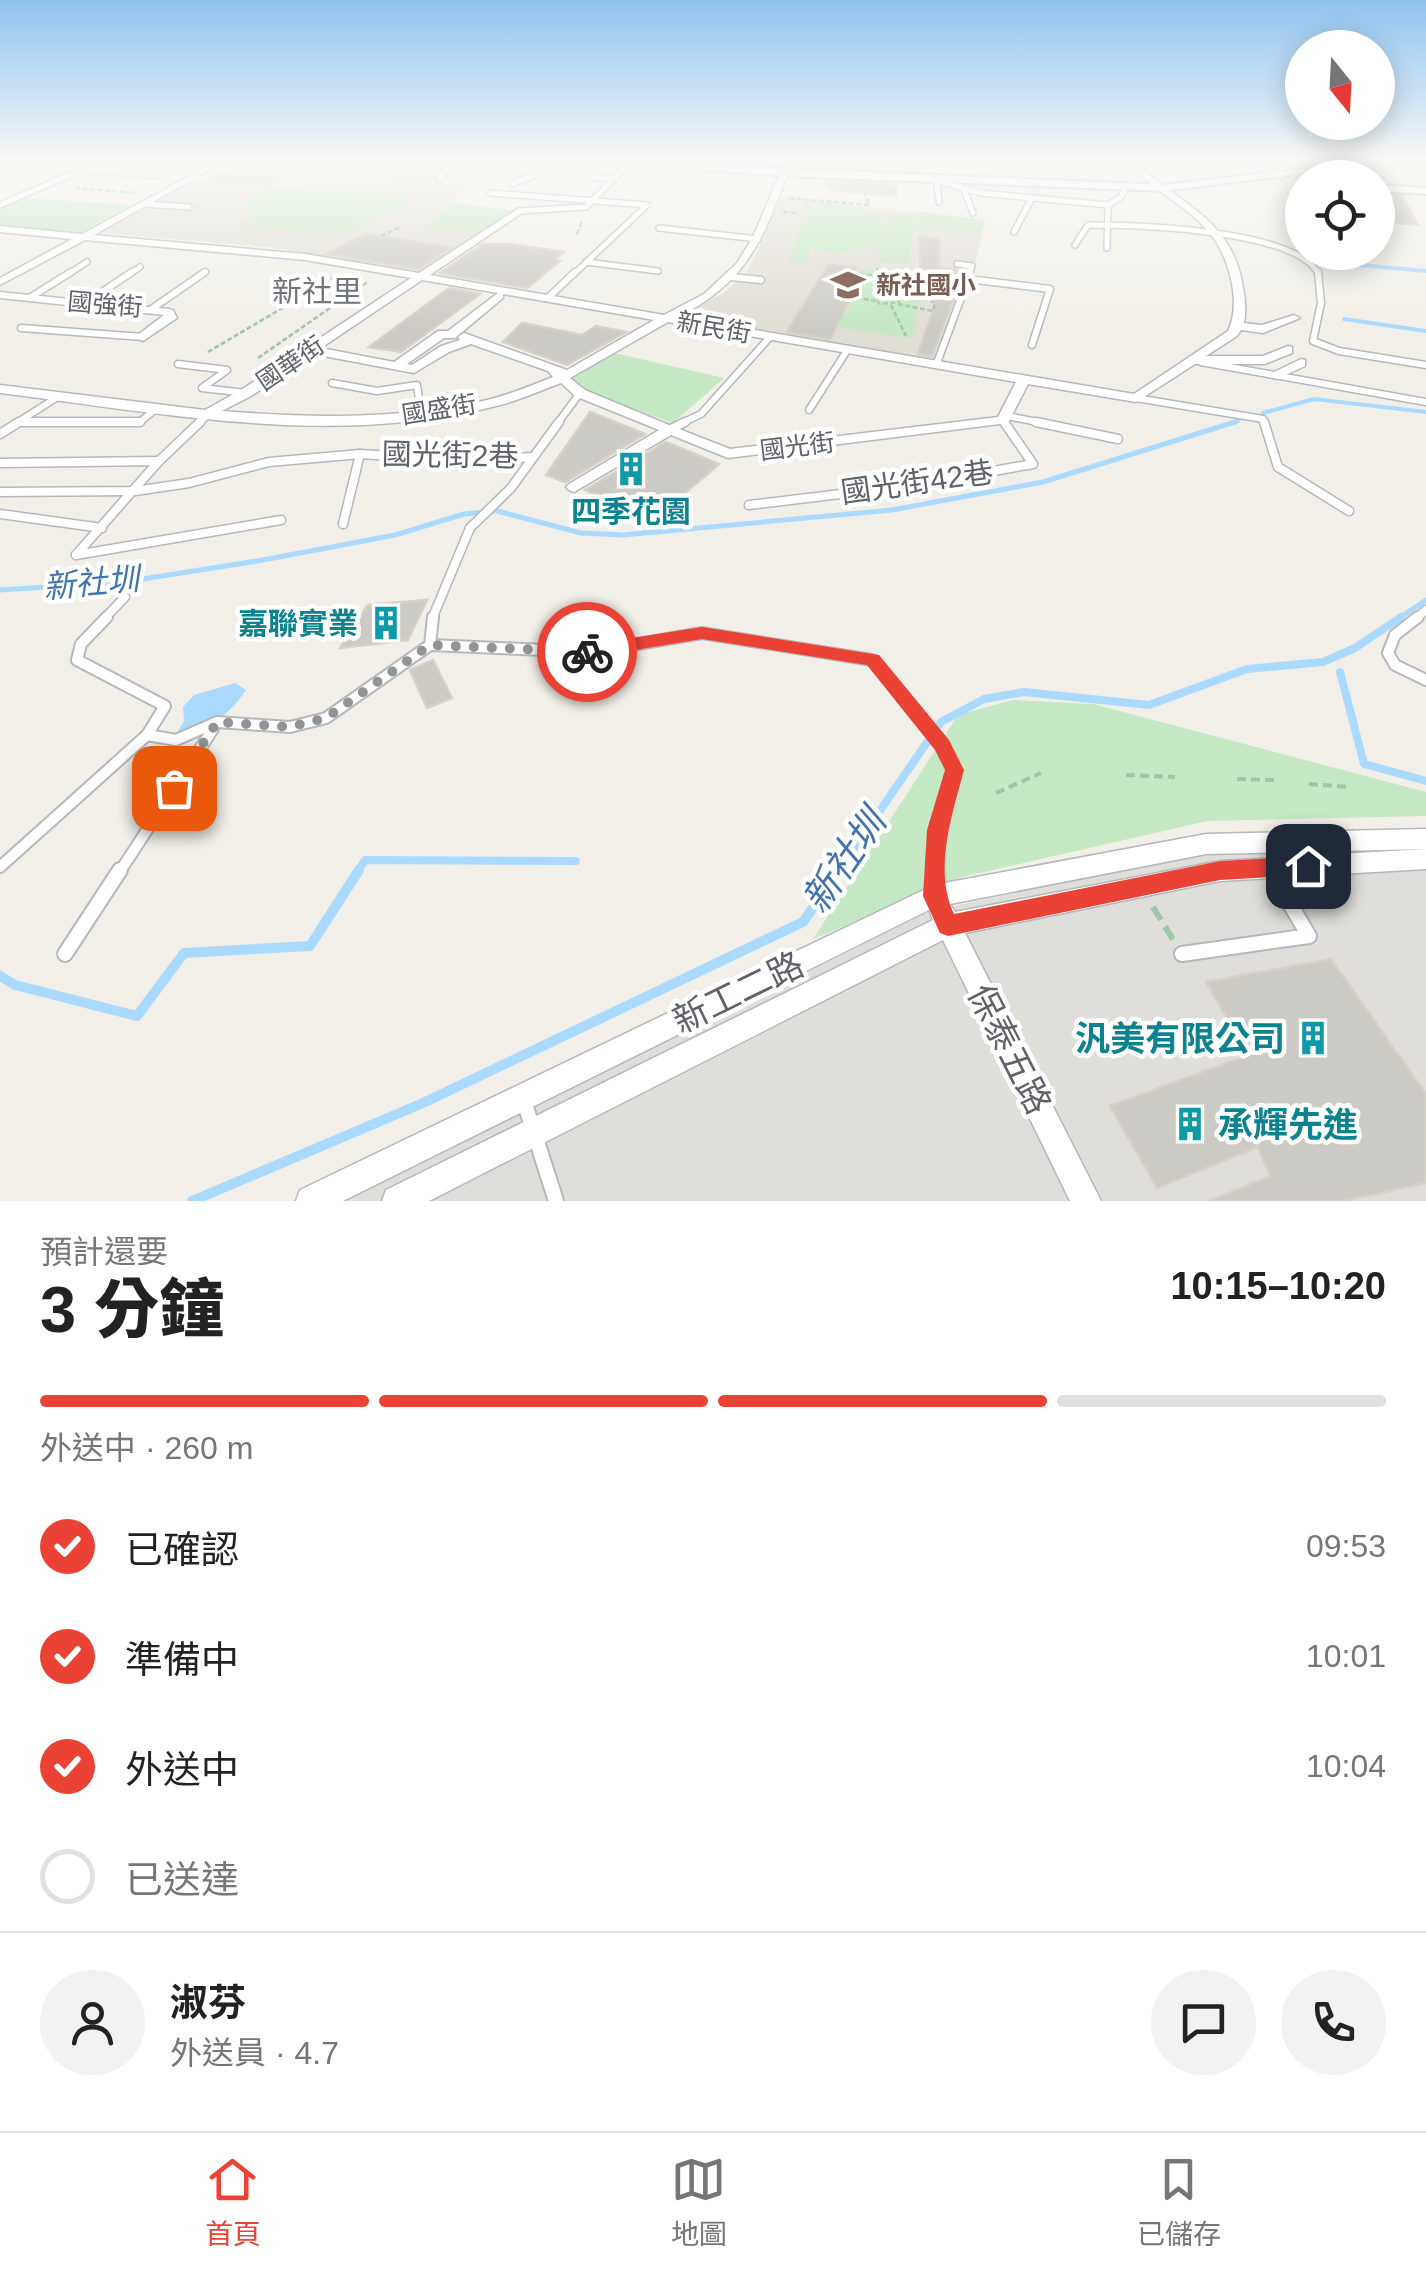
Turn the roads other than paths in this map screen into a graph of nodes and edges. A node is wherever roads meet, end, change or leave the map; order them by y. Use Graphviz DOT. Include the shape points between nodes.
graph roads {
  1 [pos="122,215"];
  2 [pos="513,215"];
  3 [pos="635,215"];
  4 [pos="767,215"];
  5 [pos="1024,215"];
  6 [pos="1108,215"];
  7 [pos="1202,215"];
  8 [pos="1108,224"];
  9 [pos="0,228"];
  10 [pos="659,228"];
  11 [pos="1014,232"];
  12 [pos="1217,234"];
  13 [pos="85,235"];
  14 [pos="758,239"];
  15 [pos="1075,245"];
  16 [pos="1107,248"];
  17 [pos="87,262"];
  18 [pos="586,262"];
  19 [pos="957,264"];
  20 [pos="140,267"];
  21 [pos="658,271"];
  22 [pos="204,272"];
  23 [pos="418,276"];
  24 [pos="731,276"];
  25 [pos="968,279"];
  26 [pos="761,280"];
  27 [pos="0,282"];
  28 [pos="0,295"];
  29 [pos="498,296"];
  30 [pos="31,297"];
  31 [pos="548,298"];
  32 [pos="87,302"];
  33 [pos="153,308"];
  34 [pos="663,318"];
  35 [pos="1294,318"];
  36 [pos="1238,326"];
  37 [pos="21,328"];
  38 [pos="451,335"];
  39 [pos="143,336"];
  40 [pos="770,337"];
  41 [pos="473,338"];
  42 [pos="1032,345"];
  43 [pos="848,349"];
  44 [pos="310,350"];
  45 [pos="1288,350"];
  46 [pos="1194,360"];
  47 [pos="937,363"];
  48 [pos="1301,363"];
  49 [pos="178,364"];
  50 [pos="1426,365"];
  51 [pos="396,366"];
  52 [pos="560,374"];
  53 [pos="1272,376"];
  54 [pos="1024,379"];
  55 [pos="332,383"];
  56 [pos="0,389"];
  57 [pos="246,393"];
  58 [pos="580,394"];
  59 [pos="59,396"];
  60 [pos="1136,398"];
  61 [pos="1426,402"];
  62 [pos="159,406"];
  63 [pos="810,410"];
  64 [pos="210,413"];
  65 [pos="422,414"];
  66 [pos="1005,418"];
  67 [pos="20,422"];
  68 [pos="672,428"];
  69 [pos="0,434"];
  70 [pos="1118,439"];
  71 [pos="360,454"];
  72 [pos="532,457"];
  73 [pos="159,461"];
  74 [pos="0,463"];
  75 [pos="574,487"];
  76 [pos="135,491"];
  77 [pos="0,492"];
  78 [pos="749,505"];
  79 [pos="1350,510"];
  80 [pos="0,514"];
  81 [pos="281,520"];
  82 [pos="343,524"];
  83 [pos="102,528"];
  84 [pos="125,597"];
  85 [pos="1426,610"];
  86 [pos="430,645"];
  87 [pos="1426,680"];
  88 [pos="217,722"];
  89 [pos="147,735"];
  90 [pos="1422,849"];
  91 [pos="0,867"];
  92 [pos="1269,868"];
  93 [pos="934,896"];
  94 [pos="948,925"];
  95 [pos="65,954"];
  96 [pos="1182,954"];
  97 [pos="523,1098"];
  98 [pos="534,1132"];
  99 [pos="311,1201"];
  100 [pos="397,1201"];
  101 [pos="556,1201"];
  102 [pos="1086,1201"];
  1 -- 13 [label="street"];
  2 -- 23 [label="street, 國華街"];
  3 -- 18 [label="lane"];
  4 -- 14 [label="street, 國盛街"];
  5 -- 11 [label="lane"];
  6 -- 8 [label="lane"];
  7 -- 12 [label="street"];
  8 -- 12 [label="lane"];
  8 -- 15 [label="lane" via="1088,226"];
  8 -- 16 [label="lane"];
  9 -- 13 [label="street, 新民街"];
  10 -- 14 [label="lane"];
  12 -- 36 [label="street" via="1235,264"];
  12 -- 50 [label="lane" via="1313,262 1322,302 1314,341"];
  13 -- 23 [label="street, 新民街" via="309,254"];
  13 -- 27 [label="street"];
  14 -- 24 [label="street, 國盛街"];
  17 -- 30 [label="lane"];
  18 -- 21 [label="lane"];
  18 -- 31 [label="lane"];
  19 -- 25 [label="lane" via="972,266"];
  20 -- 32 [label="lane"];
  22 -- 33 [label="lane"];
  23 -- 31 [label="street, 新民街"];
  23 -- 44 [label="street, 國華街"];
  24 -- 26 [label="lane"];
  24 -- 34 [label="street, 國盛街" via="715,292"];
  25 -- 42 [label="lane" via="1050,290"];
  25 -- 47 [label="lane"];
  28 -- 30 [label="street, 國強街"];
  29 -- 38 [label="street"];
  30 -- 32 [label="street, 國強街"];
  31 -- 34 [label="street, 新民街"];
  32 -- 33 [label="street, 國強街"];
  33 -- 39 [label="street, 國強街" via="171,318"];
  34 -- 40 [label="street, 新民街"];
  34 -- 52 [label="street, 國盛街"];
  35 -- 36 [label="street" via="1263,329"];
  36 -- 46 [label="street"];
  37 -- 39 [label="lane"];
  38 -- 41 [label="street, 國光街"];
  38 -- 51 [label="street" via="442,334"];
  40 -- 43 [label="street, 新民街"];
  40 -- 68 [label="lane" via="701,414"];
  41 -- 51 [label="street" via="414,369"];
  41 -- 52 [label="street, 國光街"];
  43 -- 47 [label="street, 新民街"];
  43 -- 63 [label="lane"];
  44 -- 51 [label="street"];
  44 -- 57 [label="street, 國華街"];
  45 -- 46 [label="street" via="1265,360"];
  46 -- 53 [label="lane"];
  46 -- 60 [label="street"];
  47 -- 54 [label="street, 新民街"];
  48 -- 53 [label="street"];
  49 -- 57 [label="lane" via="226,370 202,388"];
  52 -- 58 [label="street, 國光街"];
  52 -- 65 [label="street, 國盛街" via="496,399"];
  53 -- 61 [label="lane"];
  54 -- 60 [label="street, 新民街"];
  54 -- 66 [label="street"];
  55 -- 65 [label="lane" via="377,391 417,385"];
  56 -- 59 [label="street, 國盛街"];
  57 -- 64 [label="street, 國華街"];
  58 -- 68 [label="street, 國光街"];
  58 -- 72 [label="lane, 國光街2巷"];
  59 -- 62 [label="street, 國盛街"];
  59 -- 67 [label="lane"];
  60 -- 79 [label="lane" via="1263,420 1278,468"];
  62 -- 64 [label="street, 國盛街"];
  62 -- 67 [label="lane" via="140,422"];
  64 -- 65 [label="street, 國盛街" via="310,422"];
  64 -- 73 [label="lane"];
  66 -- 68 [label="street, 國光街" via="728,454"];
  66 -- 70 [label="lane"];
  66 -- 78 [label="lane, 國光街42巷" via="1033,464"];
  67 -- 69 [label="lane"];
  68 -- 75 [label="street"];
  71 -- 72 [label="lane, 國光街2巷" via="471,461"];
  71 -- 76 [label="lane" via="269,462"];
  71 -- 82 [label="lane, 國光街2巷"];
  72 -- 86 [label="lane" via="511,488 478,516 431,622"];
  73 -- 74 [label="lane"];
  73 -- 76 [label="lane"];
  76 -- 77 [label="lane"];
  76 -- 83 [label="lane"];
  80 -- 83 [label="lane"];
  81 -- 83 [label="lane" via="76,556"];
  84 -- 89 [label="lane" via="81,644 77,660 165,706"];
  85 -- 87 [label="lane" via="1395,635 1388,654 1395,666"];
  86 -- 88 [label="lane" via="326,718 290,727"];
  86 -- 93 [label="lane" via="592,652 702,633 872,660 942,745 954,770 937,830"];
  88 -- 89 [label="lane" via="195,739 167,742"];
  88 -- 95 [label="lane"];
  89 -- 91 [label="lane"];
  90 -- 92 [label="street, 新工二路"];
  90 -- 93 [label="street, 新工二路" via="1206,844"];
  92 -- 94 [label="street, 新工二路" via="1220,870"];
  92 -- 96 [label="lane" via="1309,936"];
  93 -- 94 [label="street, 保泰五路"];
  93 -- 97 [label="street, 新工二路"];
  94 -- 98 [label="street, 新工二路"];
  94 -- 102 [label="street, 保泰五路"];
  97 -- 98 [label="lane"];
  97 -- 99 [label="street, 新工二路"];
  98 -- 100 [label="street, 新工二路"];
  98 -- 101 [label="lane"];
}
